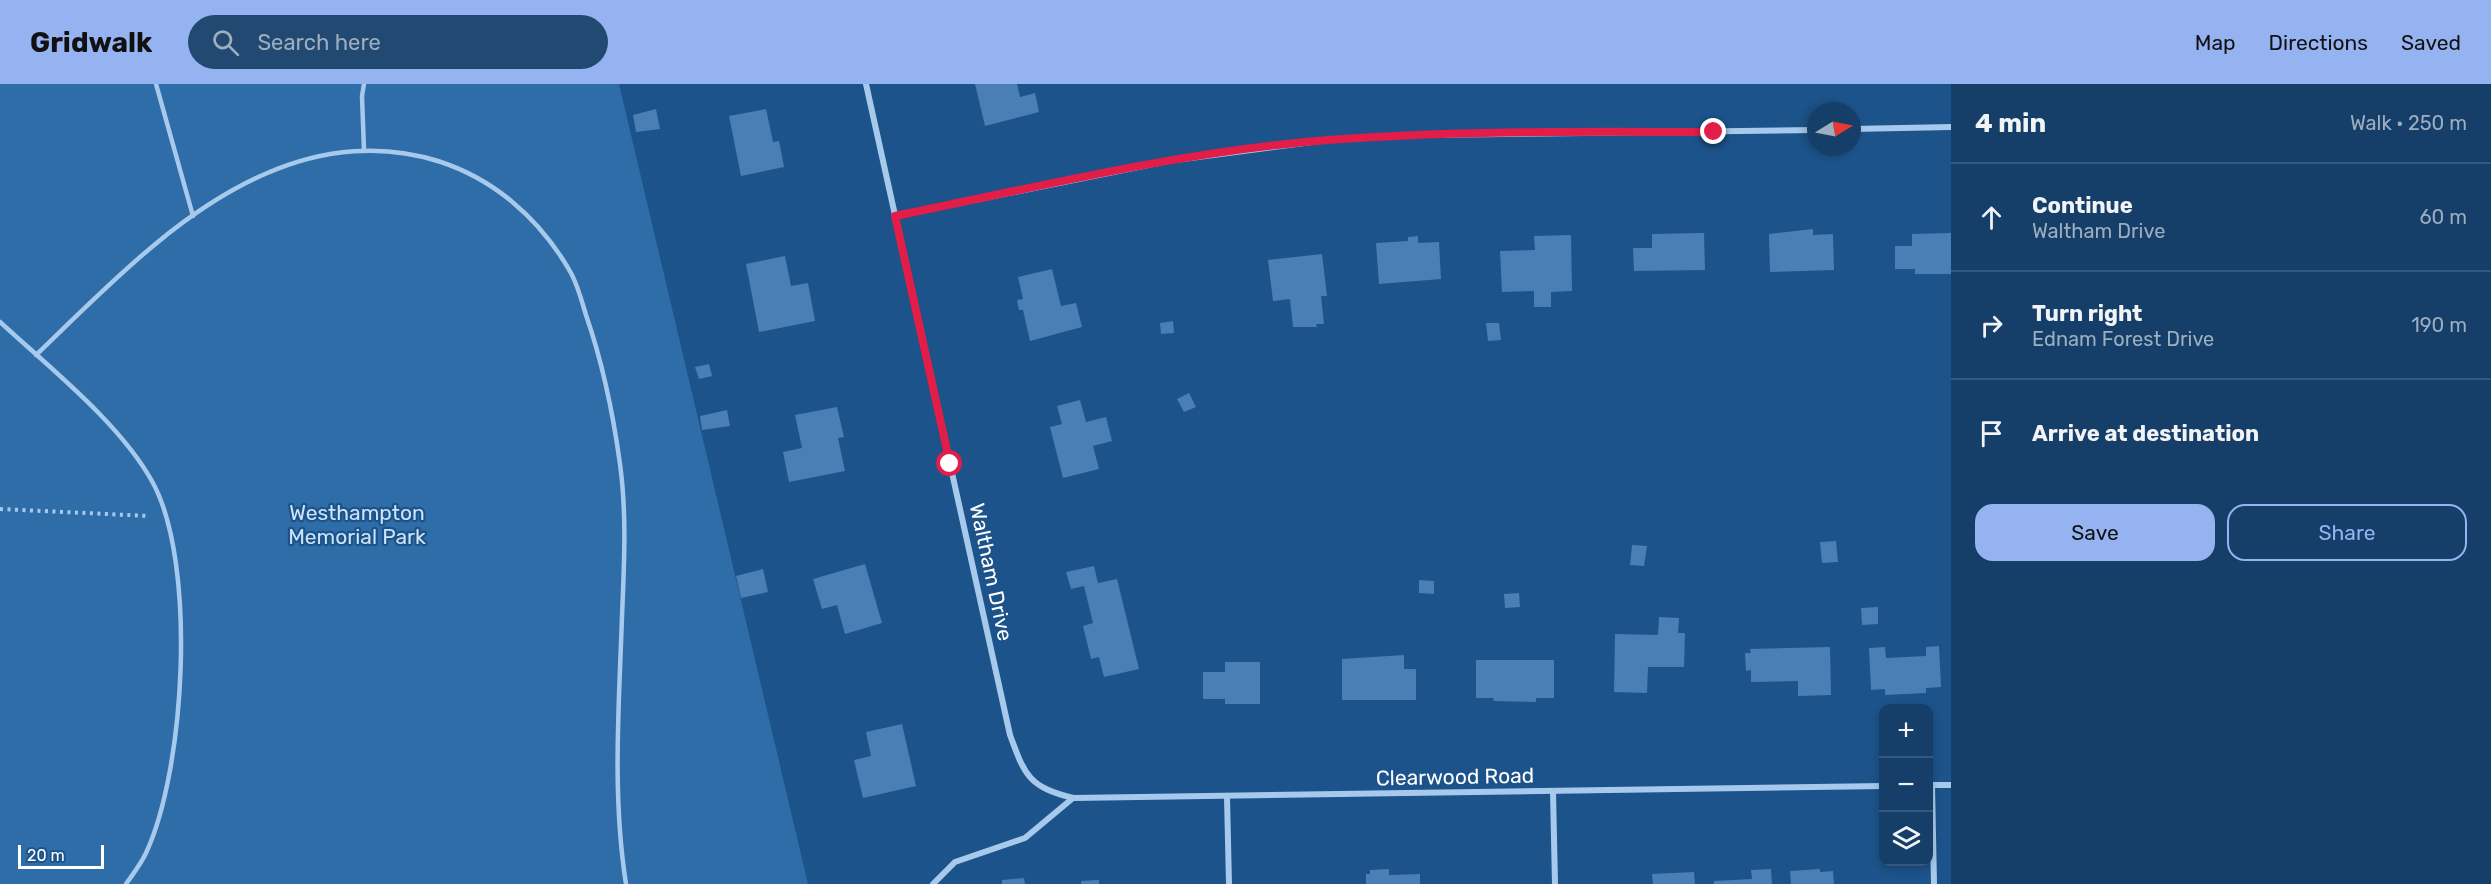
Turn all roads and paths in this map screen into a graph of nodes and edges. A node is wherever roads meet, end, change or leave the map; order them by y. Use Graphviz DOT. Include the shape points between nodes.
graph roads {
  1 [pos="156,84"];
  2 [pos="364,84"];
  3 [pos="866,84"];
  4 [pos="1951,128"];
  5 [pos="1861,129"];
  6 [pos="1807,130"];
  7 [pos="364,150"];
  8 [pos="193,216"];
  9 [pos="895,216"];
  10 [pos="0,322"];
  11 [pos="36,355"];
  12 [pos="0,509"];
  13 [pos="166,516"];
  14 [pos="1032,781"];
  15 [pos="1933,785"];
  16 [pos="1951,785"];
  17 [pos="1879,786"];
  18 [pos="1553,792"];
  19 [pos="1227,797"];
  20 [pos="1073,798"];
  21 [pos="1931,812"];
  22 [pos="126,884"];
  23 [pos="626,884"];
  24 [pos="933,884"];
  25 [pos="1229,884"];
  26 [pos="1555,884"];
  27 [pos="1934,884"];
  1 -- 8 [label="lane"];
  2 -- 7 [label="lane"];
  3 -- 9 [label="street, Waltham Drive"];
  4 -- 5 [label="street"];
  6 -- 9 [label="street" via="1419,135 1328,140 1168,161"];
  7 -- 8 [label="lane" via="283,167 254,179"];
  7 -- 23 [label="lane" via="425,156 478,177 539,224 573,276 599,351 621,466 626,540 617,753 618,833"];
  8 -- 11 [label="lane" via="121,274"];
  9 -- 14 [label="street, Waltham Drive" via="1010,735 1023,770"];
  10 -- 11 [label="lane"];
  11 -- 13 [label="lane" via="133,452 153,483"];
  12 -- 13 [label="path"];
  13 -- 22 [label="lane" via="176,569 180,624 177,721 158,817 146,854"];
  14 -- 20 [label="street, Clearwood Road" via="1053,793"];
  15 -- 16 [label="street"];
  17 -- 18 [label="street, Clearwood Road"];
  18 -- 19 [label="street, Clearwood Road"];
  18 -- 26 [label="street"];
  19 -- 20 [label="street, Clearwood Road"];
  19 -- 25 [label="street"];
  20 -- 24 [label="street" via="1025,838 955,862"];
  21 -- 27 [label="street"];
}
